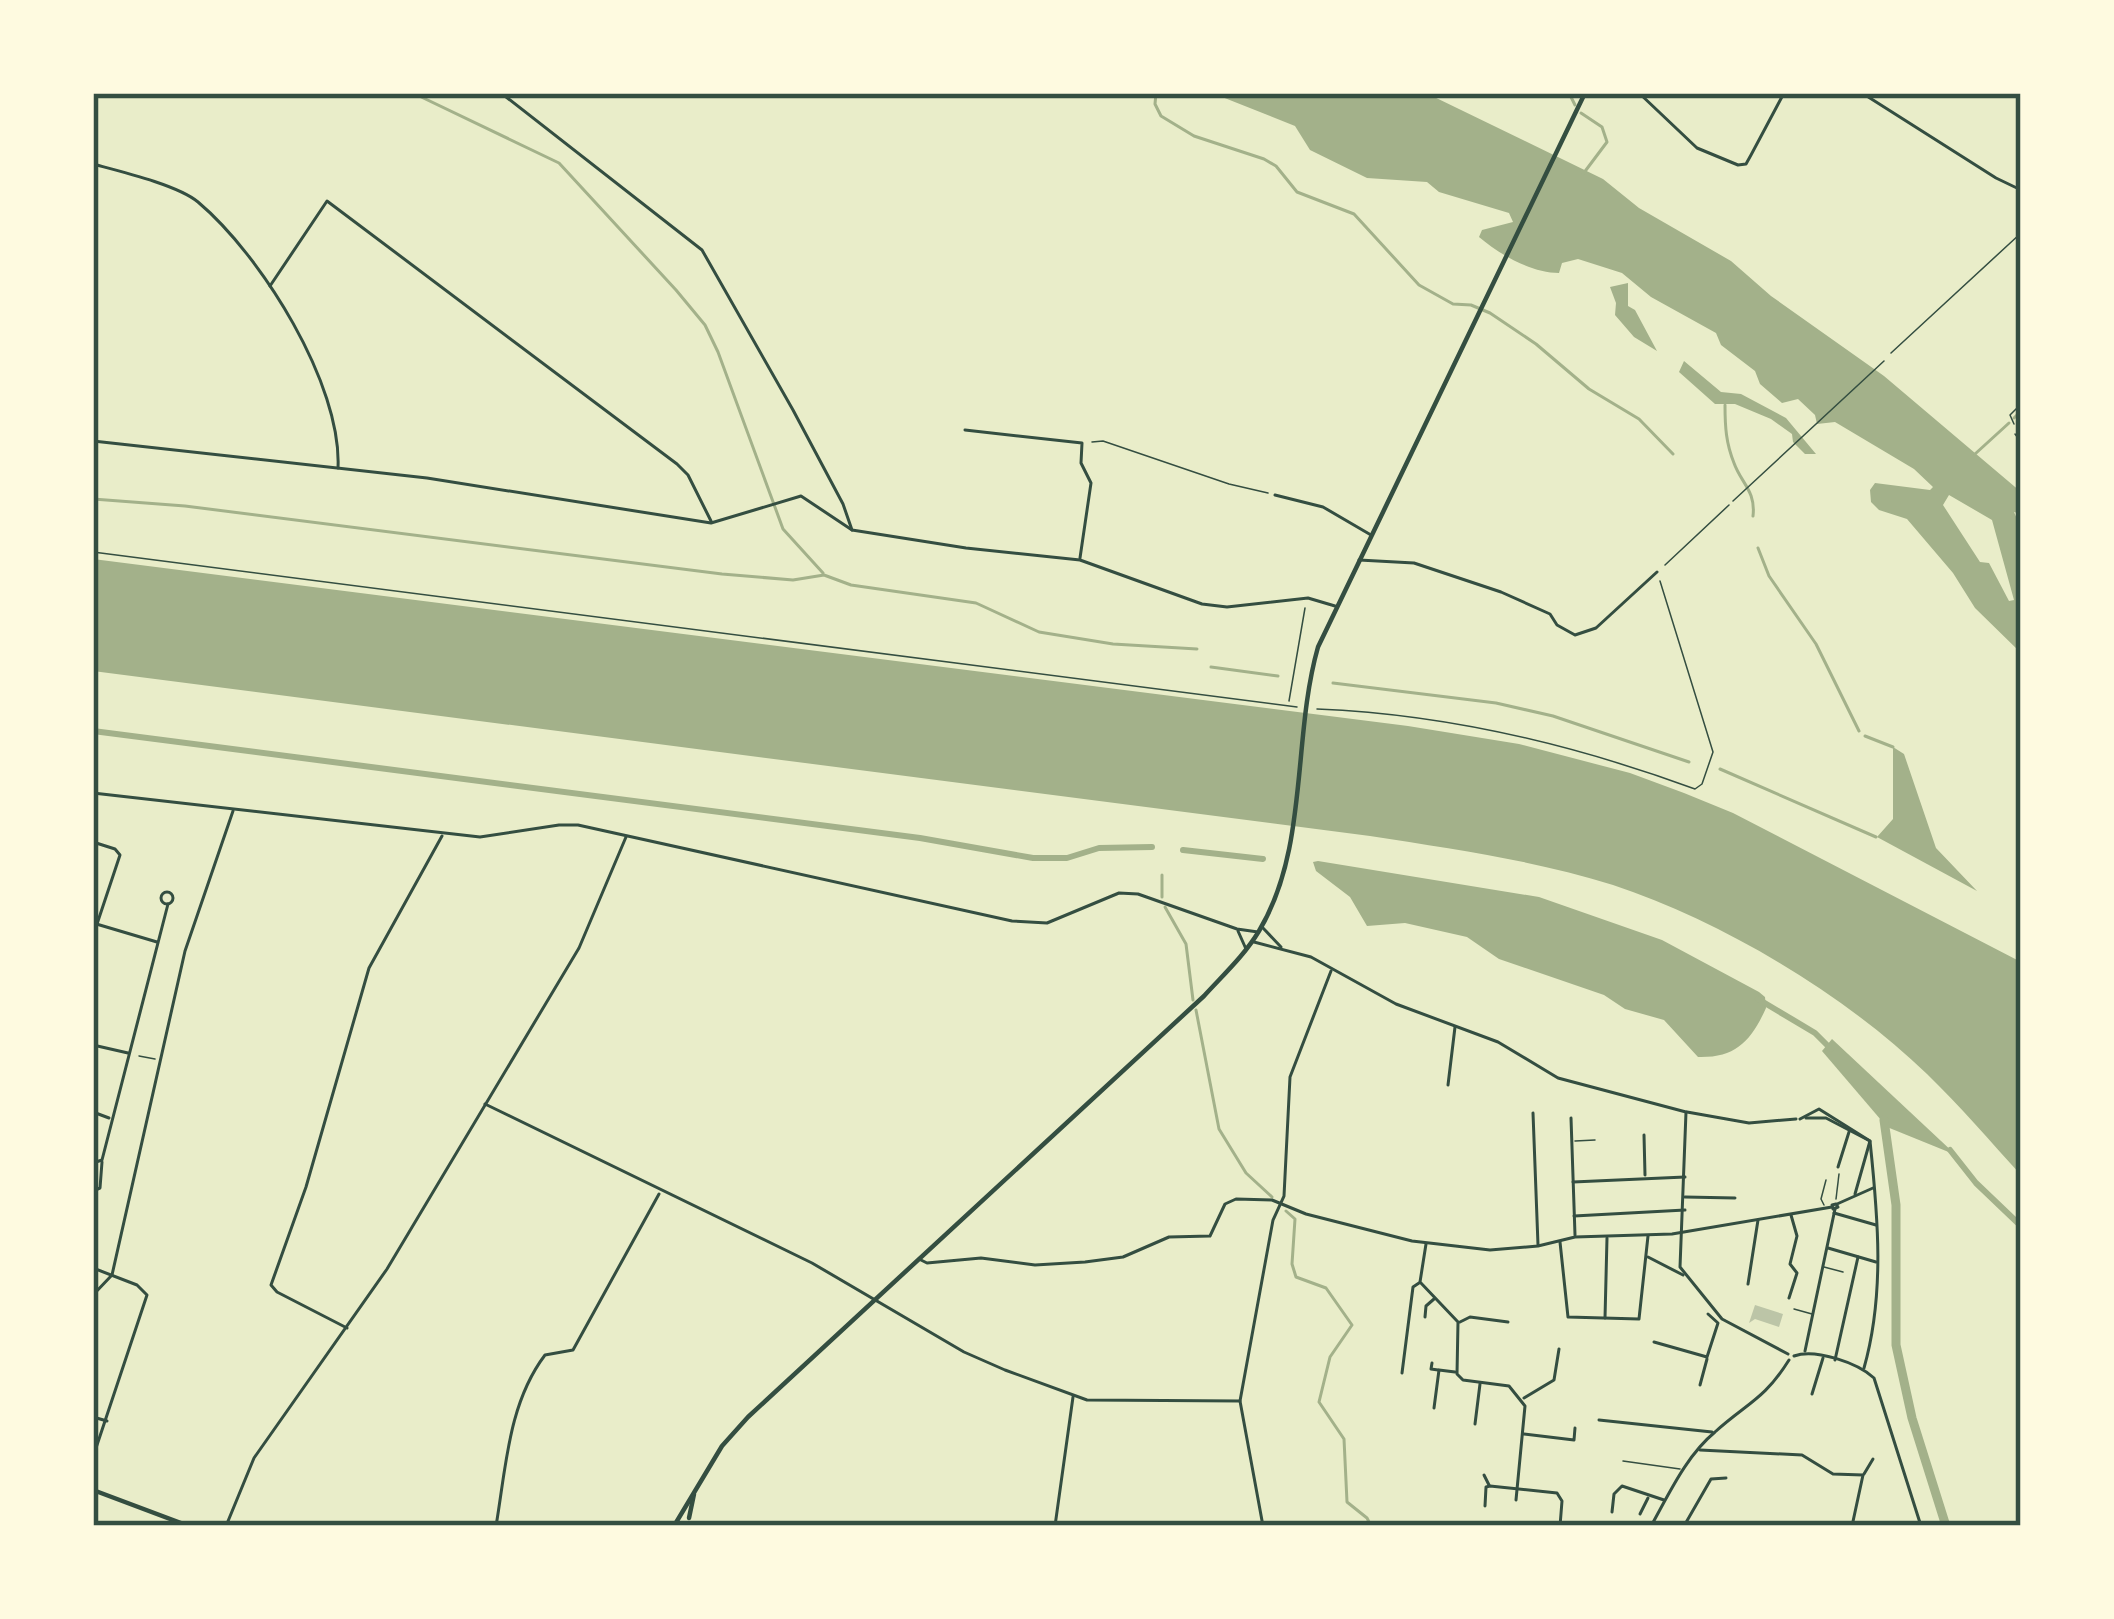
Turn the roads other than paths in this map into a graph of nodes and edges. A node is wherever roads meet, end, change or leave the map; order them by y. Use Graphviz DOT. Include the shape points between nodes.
graph roads {
  1 [pos="501,93"];
  2 [pos="1585,93"];
  3 [pos="1639,93"];
  4 [pos="1784,93"];
  5 [pos="1862,93"];
  6 [pos="93,164"];
  7 [pos="2021,190"];
  8 [pos="270,286"];
  9 [pos="2021,404"];
  10 [pos="2014,424"];
  11 [pos="965,430"];
  12 [pos="93,440"];
  13 [pos="338,469"];
  14 [pos="1275,495"];
  15 [pos="711,523"];
  16 [pos="852,530"];
  17 [pos="1371,535"];
  18 [pos="1080,560"];
  19 [pos="1358,560"];
  20 [pos="1657,572"];
  21 [pos="1335,606"];
  22 [pos="93,793"];
  23 [pos="233,810"];
  24 [pos="442,834"];
  25 [pos="627,836"];
  26 [pos="93,842"];
  27 [pos="169,904"];
  28 [pos="95,923"];
  29 [pos="1237,929"];
  30 [pos="1260,930"];
  31 [pos="1252,941"];
  32 [pos="159,943"];
  33 [pos="1282,948"];
  34 [pos="1246,949"];
  35 [pos="1332,969"];
  36 [pos="1455,1026"];
  37 [pos="93,1045"];
  38 [pos="130,1054"];
  39 [pos="1448,1085"];
  40 [pos="484,1104"];
  41 [pos="93,1112"];
  42 [pos="1686,1112"];
  43 [pos="1534,1114"];
  44 [pos="111,1118"];
  45 [pos="1571,1118"];
  46 [pos="1800,1119"];
  47 [pos="1850,1130"];
  48 [pos="1644,1135"];
  49 [pos="1595,1140"];
  50 [pos="1572,1141"];
  51 [pos="1870,1142"];
  52 [pos="102,1160"];
  53 [pos="93,1163"];
  54 [pos="1838,1171"];
  55 [pos="1685,1177"];
  56 [pos="1645,1179"];
  57 [pos="1826,1180"];
  58 [pos="1573,1182"];
  59 [pos="1874,1187"];
  60 [pos="93,1191"];
  61 [pos="660,1192"];
  62 [pos="1855,1194"];
  63 [pos="1685,1197"];
  64 [pos="1735,1198"];
  65 [pos="1282,1204"];
  66 [pos="1833,1207"];
  67 [pos="1685,1210"];
  68 [pos="1790,1213"];
  69 [pos="1574,1216"];
  70 [pos="1758,1218"];
  71 [pos="1878,1225"];
  72 [pos="1683,1232"];
  73 [pos="1648,1234"];
  74 [pos="1607,1236"];
  75 [pos="1575,1237"];
  76 [pos="1560,1241"];
  77 [pos="1426,1243"];
  78 [pos="1538,1246"];
  79 [pos="1827,1248"];
  80 [pos="1646,1256"];
  81 [pos="1858,1257"];
  82 [pos="920,1258"];
  83 [pos="1878,1262"];
  84 [pos="1823,1267"];
  85 [pos="93,1268"];
  86 [pos="1843,1272"];
  87 [pos="112,1275"];
  88 [pos="1683,1275"];
  89 [pos="1420,1282"];
  90 [pos="1748,1284"];
  91 [pos="93,1295"];
  92 [pos="1435,1298"];
  93 [pos="1789,1298"];
  94 [pos="877,1299"];
  95 [pos="1794,1310"];
  96 [pos="1812,1314"];
  97 [pos="1708,1315"];
  98 [pos="1425,1316"];
  99 [pos="1605,1320"];
  100 [pos="1720,1321"];
  101 [pos="1458,1322"];
  102 [pos="1508,1322"];
  103 [pos="347,1328"];
  104 [pos="1654,1342"];
  105 [pos="1559,1349"];
  106 [pos="1805,1352"];
  107 [pos="1708,1357"];
  108 [pos="1790,1357"];
  109 [pos="1823,1357"];
  110 [pos="1835,1360"];
  111 [pos="1432,1363"];
  112 [pos="1864,1369"];
  113 [pos="1439,1370"];
  114 [pos="1402,1372"];
  115 [pos="1457,1372"];
  116 [pos="1480,1382"];
  117 [pos="1700,1385"];
  118 [pos="1812,1394"];
  119 [pos="1073,1395"];
  120 [pos="1522,1399"];
  121 [pos="1240,1401"];
  122 [pos="1434,1408"];
  123 [pos="93,1417"];
  124 [pos="1600,1420"];
  125 [pos="107,1421"];
  126 [pos="1474,1424"];
  127 [pos="1575,1428"];
  128 [pos="1714,1432"];
  129 [pos="1522,1433"];
  130 [pos="1697,1450"];
  131 [pos="93,1457"];
  132 [pos="1873,1459"];
  133 [pos="1624,1461"];
  134 [pos="1684,1469"];
  135 [pos="1484,1475"];
  136 [pos="1863,1475"];
  137 [pos="1726,1478"];
  138 [pos="698,1483"];
  139 [pos="1490,1486"];
  140 [pos="1515,1489"];
  141 [pos="93,1490"];
  142 [pos="1649,1496"];
  143 [pos="1516,1501"];
  144 [pos="1666,1501"];
  145 [pos="1613,1502"];
  146 [pos="1623,1504"];
  147 [pos="1485,1506"];
  148 [pos="1612,1512"];
  149 [pos="1640,1514"];
  150 [pos="679,1517"];
  151 [pos="692,1524"];
  152 [pos="189,1526"];
  153 [pos="226,1526"];
  154 [pos="496,1526"];
  155 [pos="674,1526"];
  156 [pos="1055,1526"];
  157 [pos="1263,1526"];
  158 [pos="1560,1526"];
  159 [pos="1651,1526"];
  160 [pos="1684,1526"];
  161 [pos="1852,1526"];
  162 [pos="1921,1526"];
  1 -- 16 [label="street" via="702,250"];
  2 -- 17 [label="main road"];
  3 -- 4 [label="street" via="1697,148 1738,165"];
  5 -- 7 [label="street"];
  6 -- 8 [label="street" via="194,198"];
  8 -- 13 [label="street" via="304,336 339,441"];
  8 -- 15 [label="street" via="327,201 677,464"];
  9 -- 10 [label="street"];
  11 -- 18 [label="street" via="1082,443 1091,483"];
  12 -- 13 [label="street"];
  13 -- 15 [label="street"];
  14 -- 17 [label="street" via="1324,507"];
  15 -- 16 [label="street" via="801,496"];
  16 -- 18 [label="street"];
  17 -- 19 [label="main road"];
  18 -- 21 [label="street" via="1202,604 1308,598"];
  19 -- 20 [label="street" via="1400,560 1480,585 1539,608 1575,635 1596,628"];
  19 -- 21 [label="main road"];
  21 -- 30 [label="main road" via="1306,699 1289,840"];
  22 -- 23 [label="street"];
  23 -- 24 [label="street"];
  23 -- 87 [label="street" via="190,931"];
  24 -- 25 [label="street" via="480,838 566,824"];
  24 -- 103 [label="street" via="369,968 272,1285"];
  25 -- 29 [label="street" via="1012,921 1047,923 1119,892"];
  25 -- 40 [label="street" via="579,948"];
  26 -- 28 [label="street" via="120,855"];
  27 -- 32 [label="street"];
  28 -- 32 [label="street"];
  29 -- 30 [label="street"];
  29 -- 34 [label="street"];
  30 -- 31 [label="main road"];
  30 -- 33 [label="street"];
  31 -- 33 [label="street"];
  31 -- 34 [label="main road"];
  32 -- 38 [label="street"];
  33 -- 35 [label="street"];
  34 -- 82 [label="main road"];
  35 -- 36 [label="street"];
  35 -- 65 [label="street" via="1290,1077"];
  36 -- 39 [label="street"];
  36 -- 42 [label="street" via="1558,1078"];
  37 -- 38 [label="street"];
  38 -- 44 [label="street"];
  40 -- 61 [label="street"];
  40 -- 103 [label="street"];
  41 -- 44 [label="street"];
  42 -- 46 [label="street" via="1749,1124"];
  42 -- 55 [label="street"];
  43 -- 78 [label="street"];
  44 -- 52 [label="street"];
  45 -- 50 [label="street"];
  46 -- 47 [label="street" via="1826,1118"];
  46 -- 51 [label="street" via="1819,1109"];
  47 -- 51 [label="street"];
  47 -- 54 [label="street"];
  48 -- 56 [label="street"];
  49 -- 50 [label="street"];
  50 -- 58 [label="street"];
  51 -- 59 [label="street"];
  51 -- 62 [label="street"];
  52 -- 53 [label="street"];
  52 -- 60 [label="street"];
  54 -- 66 [label="street"];
  55 -- 56 [label="street"];
  55 -- 63 [label="street"];
  56 -- 58 [label="street"];
  57 -- 66 [label="street" via="1821,1199"];
  58 -- 69 [label="street"];
  59 -- 62 [label="street"];
  59 -- 71 [label="street"];
  61 -- 94 [label="street"];
  61 -- 154 [label="street" via="573,1351 545,1355 524,1392"];
  62 -- 66 [label="street"];
  63 -- 64 [label="street"];
  63 -- 67 [label="street"];
  65 -- 77 [label="street"];
  65 -- 82 [label="street" via="1230,1200 1210,1236 1169,1237 1109,1259 1035,1265"];
  65 -- 121 [label="street"];
  66 -- 68 [label="street"];
  66 -- 71 [label="street"];
  66 -- 79 [label="street"];
  67 -- 69 [label="street"];
  67 -- 72 [label="street"];
  68 -- 70 [label="street"];
  68 -- 93 [label="street" via="1798,1236"];
  69 -- 75 [label="street"];
  70 -- 72 [label="street"];
  70 -- 90 [label="street"];
  71 -- 83 [label="street"];
  72 -- 73 [label="street"];
  72 -- 88 [label="street"];
  73 -- 74 [label="street"];
  73 -- 80 [label="street"];
  74 -- 75 [label="street"];
  74 -- 99 [label="street"];
  75 -- 76 [label="street"];
  76 -- 78 [label="street"];
  76 -- 99 [label="street" via="1568,1317"];
  77 -- 78 [label="street"];
  77 -- 89 [label="street"];
  79 -- 81 [label="street"];
  79 -- 84 [label="street"];
  80 -- 88 [label="street"];
  80 -- 99 [label="street" via="1639,1319"];
  81 -- 83 [label="street"];
  81 -- 110 [label="street"];
  82 -- 94 [label="main road"];
  83 -- 112 [label="street"];
  84 -- 86 [label="street"];
  84 -- 96 [label="street"];
  85 -- 87 [label="street"];
  87 -- 91 [label="street"];
  87 -- 125 [label="street" via="147,1294"];
  88 -- 100 [label="street"];
  89 -- 92 [label="street"];
  89 -- 114 [label="street"];
  92 -- 98 [label="street"];
  92 -- 101 [label="street"];
  94 -- 119 [label="street" via="976,1358"];
  94 -- 138 [label="main road" via="733,1433"];
  95 -- 96 [label="street"];
  96 -- 106 [label="street"];
  97 -- 100 [label="street"];
  100 -- 107 [label="street"];
  100 -- 108 [label="street"];
  101 -- 102 [label="street"];
  101 -- 115 [label="street"];
  103 -- 153 [label="street" via="254,1458"];
  104 -- 107 [label="street"];
  105 -- 120 [label="street" via="1554,1381"];
  106 -- 108 [label="street"];
  106 -- 109 [label="street"];
  107 -- 117 [label="street"];
  108 -- 128 [label="street" via="1760,1400"];
  109 -- 110 [label="street"];
  109 -- 118 [label="street"];
  110 -- 112 [label="street"];
  111 -- 113 [label="street"];
  112 -- 162 [label="street" via="1874,1378"];
  113 -- 115 [label="street"];
  113 -- 122 [label="street"];
  115 -- 116 [label="street"];
  116 -- 120 [label="street" via="1509,1386"];
  116 -- 126 [label="street"];
  119 -- 121 [label="street"];
  119 -- 156 [label="street"];
  120 -- 129 [label="street"];
  121 -- 157 [label="street"];
  123 -- 125 [label="street"];
  124 -- 128 [label="street"];
  125 -- 131 [label="street"];
  127 -- 129 [label="street" via="1574,1440"];
  128 -- 130 [label="street"];
  129 -- 140 [label="street"];
  130 -- 134 [label="street"];
  130 -- 136 [label="street" via="1802,1455 1833,1474"];
  132 -- 136 [label="street"];
  133 -- 134 [label="street"];
  134 -- 144 [label="street"];
  135 -- 139 [label="street"];
  136 -- 161 [label="street"];
  137 -- 160 [label="street" via="1711,1479"];
  138 -- 150 [label="main road"];
  138 -- 151 [label="main road"];
  139 -- 140 [label="street"];
  139 -- 147 [label="street"];
  140 -- 143 [label="street"];
  140 -- 158 [label="street" via="1557,1493"];
  141 -- 152 [label="main road"];
  142 -- 144 [label="street"];
  142 -- 145 [label="street" via="1622,1486"];
  142 -- 149 [label="street"];
  144 -- 159 [label="street"];
  145 -- 146 [label="street"];
  145 -- 148 [label="street"];
  150 -- 151 [label="main road"];
  150 -- 155 [label="main road"];
}
